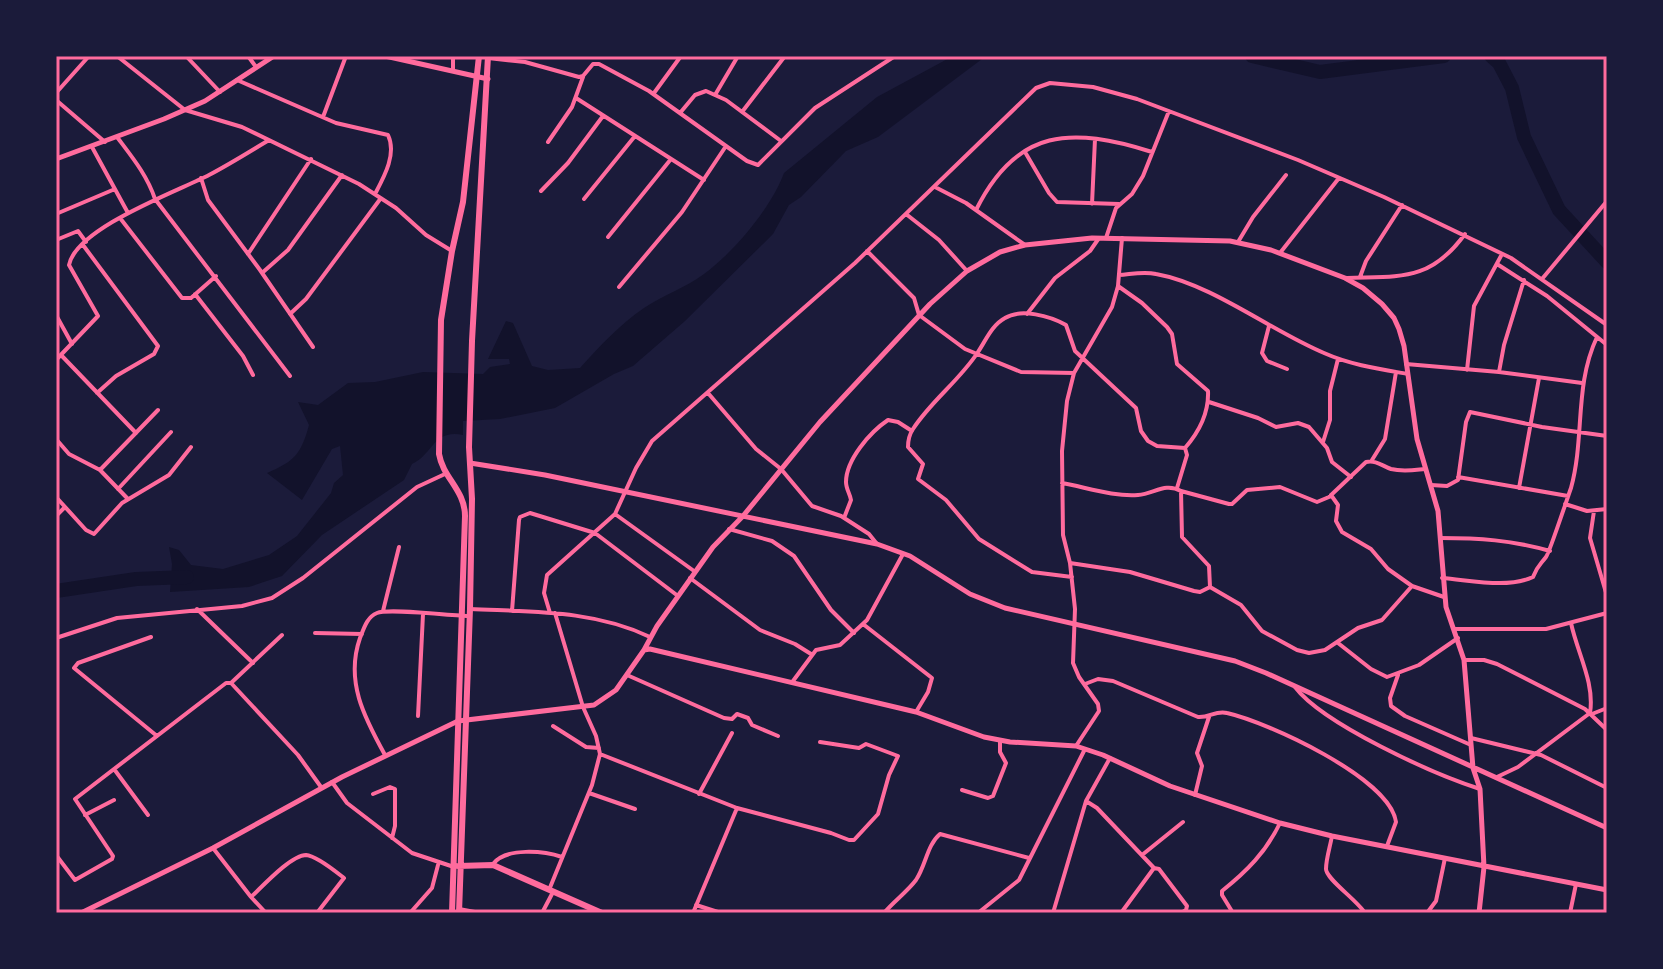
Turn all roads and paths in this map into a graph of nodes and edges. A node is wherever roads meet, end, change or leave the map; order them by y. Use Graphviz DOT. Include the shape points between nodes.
graph roads {
  1 [pos="89,56"];
  2 [pos="117,56"];
  3 [pos="186,56"];
  4 [pos="248,56"];
  5 [pos="274,56"];
  6 [pos="346,56"];
  7 [pos="385,56"];
  8 [pos="453,56"];
  9 [pos="479,56"];
  10 [pos="600,56"];
  11 [pos="681,56"];
  12 [pos="738,56"];
  13 [pos="785,56"];
  14 [pos="895,56"];
  15 [pos="488,57"];
  16 [pos="596,63"];
  17 [pos="256,68"];
  18 [pos="453,71"];
  19 [pos="476,76"];
  20 [pos="583,76"];
  21 [pos="488,79"];
  22 [pos="237,80"];
  23 [pos="220,92"];
  24 [pos="56,93"];
  25 [pos="654,94"];
  26 [pos="715,95"];
  27 [pos="576,98"];
  28 [pos="56,100"];
  29 [pos="185,110"];
  30 [pos="1169,111"];
  31 [pos="742,112"];
  32 [pos="680,113"];
  33 [pos="604,115"];
  34 [pos="323,117"];
  35 [pos="635,136"];
  36 [pos="117,137"];
  37 [pos="1095,138"];
  38 [pos="269,140"];
  39 [pos="781,141"];
  40 [pos="105,142"];
  41 [pos="548,142"];
  42 [pos="726,146"];
  43 [pos="92,147"];
  44 [pos="1025,152"];
  45 [pos="1152,152"];
  46 [pos="56,159"];
  47 [pos="311,159"];
  48 [pos="671,159"];
  49 [pos="342,175"];
  50 [pos="1286,175"];
  51 [pos="201,178"];
  52 [pos="1339,178"];
  53 [pos="704,180"];
  54 [pos="935,187"];
  55 [pos="115,189"];
  56 [pos="541,191"];
  57 [pos="375,194"];
  58 [pos="381,198"];
  59 [pos="155,199"];
  60 [pos="584,199"];
  61 [pos="1607,201"];
  62 [pos="1092,204"];
  63 [pos="1119,204"];
  64 [pos="1402,205"];
  65 [pos="976,210"];
  66 [pos="128,213"];
  67 [pos="56,214"];
  68 [pos="906,214"];
  69 [pos="120,218"];
  70 [pos="1465,234"];
  71 [pos="608,237"];
  72 [pos="1102,238"];
  73 [pos="1122,238"];
  74 [pos="56,240"];
  75 [pos="1238,242"];
  76 [pos="84,244"];
  77 [pos="1025,245"];
  78 [pos="452,251"];
  79 [pos="867,251"];
  80 [pos="1280,253"];
  81 [pos="248,254"];
  82 [pos="1502,254"];
  83 [pos="1497,264"];
  84 [pos="967,271"];
  85 [pos="262,273"];
  86 [pos="1119,275"];
  87 [pos="216,276"];
  88 [pos="1360,277"];
  89 [pos="1345,278"];
  90 [pos="1542,279"];
  91 [pos="1524,280"];
  92 [pos="1118,286"];
  93 [pos="619,287"];
  94 [pos="195,294"];
  95 [pos="290,314"];
  96 [pos="1027,314"];
  97 [pos="56,315"];
  98 [pos="919,315"];
  99 [pos="1607,325"];
  100 [pos="1269,326"];
  101 [pos="1597,337"];
  102 [pos="72,344"];
  103 [pos="1607,345"];
  104 [pos="313,347"];
  105 [pos="61,355"];
  106 [pos="977,355"];
  107 [pos="1082,358"];
  108 [pos="1338,359"];
  109 [pos="56,360"];
  110 [pos="1406,364"];
  111 [pos="1287,369"];
  112 [pos="1467,370"];
  113 [pos="1396,372"];
  114 [pos="1499,372"];
  115 [pos="1074,373"];
  116 [pos="1408,374"];
  117 [pos="253,375"];
  118 [pos="290,376"];
  119 [pos="1539,378"];
  120 [pos="1582,383"];
  121 [pos="97,393"];
  122 [pos="708,393"];
  123 [pos="1208,402"];
  124 [pos="158,410"];
  125 [pos="1530,424"];
  126 [pos="912,431"];
  127 [pos="1578,431"];
  128 [pos="171,432"];
  129 [pos="136,433"];
  130 [pos="1607,436"];
  131 [pos="56,439"];
  132 [pos="1323,442"];
  133 [pos="191,447"];
  134 [pos="1185,448"];
  135 [pos="1372,460"];
  136 [pos="470,463"];
  137 [pos="781,469"];
  138 [pos="1425,469"];
  139 [pos="100,470"];
  140 [pos="445,474"];
  141 [pos="1351,477"];
  142 [pos="1458,477"];
  143 [pos="1062,483"];
  144 [pos="1431,485"];
  145 [pos="1519,488"];
  146 [pos="118,489"];
  147 [pos="1179,490"];
  148 [pos="624,492"];
  149 [pos="1331,495"];
  150 [pos="1568,496"];
  151 [pos="56,497"];
  152 [pos="128,499"];
  153 [pos="1565,504"];
  154 [pos="65,507"];
  155 [pos="1607,509"];
  156 [pos="1594,511"];
  157 [pos="615,514"];
  158 [pos="56,516"];
  159 [pos="743,516"];
  160 [pos="844,518"];
  161 [pos="729,529"];
  162 [pos="595,533"];
  163 [pos="1440,538"];
  164 [pos="877,544"];
  165 [pos="399,547"];
  166 [pos="1550,551"];
  167 [pos="903,554"];
  168 [pos="1070,563"];
  169 [pos="694,571"];
  170 [pos="1072,577"];
  171 [pos="690,578"];
  172 [pos="1442,578"];
  173 [pos="1412,586"];
  174 [pos="1210,587"];
  175 [pos="678,596"];
  176 [pos="1607,596"];
  177 [pos="1444,597"];
  178 [pos="197,609"];
  179 [pos="383,611"];
  180 [pos="512,611"];
  181 [pos="553,613"];
  182 [pos="1607,613"];
  183 [pos="423,614"];
  184 [pos="467,614"];
  185 [pos="1571,623"];
  186 [pos="863,624"];
  187 [pos="1075,625"];
  188 [pos="1454,629"];
  189 [pos="315,633"];
  190 [pos="854,633"];
  191 [pos="362,634"];
  192 [pos="282,635"];
  193 [pos="151,637"];
  194 [pos="650,637"];
  195 [pos="56,638"];
  196 [pos="1458,638"];
  197 [pos="1338,642"];
  198 [pos="644,650"];
  199 [pos="811,654"];
  200 [pos="1464,660"];
  201 [pos="253,663"];
  202 [pos="1398,674"];
  203 [pos="627,675"];
  204 [pos="793,681"];
  205 [pos="231,683"];
  206 [pos="1084,684"];
  207 [pos="1293,685"];
  208 [pos="583,707"];
  209 [pos="1607,708"];
  210 [pos="916,712"];
  211 [pos="1591,713"];
  212 [pos="418,716"];
  213 [pos="1209,717"];
  214 [pos="461,720"];
  215 [pos="553,726"];
  216 [pos="1607,730"];
  217 [pos="732,733"];
  218 [pos="157,736"];
  219 [pos="778,736"];
  220 [pos="1000,740"];
  221 [pos="1471,741"];
  222 [pos="820,742"];
  223 [pos="1076,746"];
  224 [pos="599,748"];
  225 [pos="1085,749"];
  226 [pos="600,754"];
  227 [pos="1534,754"];
  228 [pos="385,755"];
  229 [pos="1110,758"];
  230 [pos="1473,768"];
  231 [pos="114,769"];
  232 [pos="1495,778"];
  233 [pos="332,782"];
  234 [pos="321,787"];
  235 [pos="1607,788"];
  236 [pos="1480,789"];
  237 [pos="962,790"];
  238 [pos="589,793"];
  239 [pos="373,794"];
  240 [pos="699,794"];
  241 [pos="1195,795"];
  242 [pos="114,800"];
  243 [pos="1086,801"];
  244 [pos="737,808"];
  245 [pos="635,809"];
  246 [pos="85,815"];
  247 [pos="148,815"];
  248 [pos="1183,822"];
  249 [pos="1280,823"];
  250 [pos="1607,828"];
  251 [pos="1332,836"];
  252 [pos="392,838"];
  253 [pos="1387,846"];
  254 [pos="213,848"];
  255 [pos="56,855"];
  256 [pos="1142,855"];
  257 [pos="562,857"];
  258 [pos="1029,858"];
  259 [pos="1445,858"];
  260 [pos="438,863"];
  261 [pos="493,865"];
  262 [pos="457,867"];
  263 [pos="1484,867"];
  264 [pos="1154,868"];
  265 [pos="1576,884"];
  266 [pos="1607,890"];
  267 [pos="551,891"];
  268 [pos="251,897"];
  269 [pos="696,905"];
  270 [pos="457,912"];
  271 [pos="1230,912"];
  272 [pos="82,913"];
  273 [pos="266,913"];
  274 [pos="317,913"];
  275 [pos="410,913"];
  276 [pos="480,913"];
  277 [pos="542,913"];
  278 [pos="602,913"];
  279 [pos="693,913"];
  280 [pos="721,913"];
  281 [pos="884,913"];
  282 [pos="978,913"];
  283 [pos="1053,913"];
  284 [pos="1121,913"];
  285 [pos="1181,913"];
  286 [pos="1365,913"];
  287 [pos="1427,913"];
  288 [pos="1479,913"];
  289 [pos="1570,913"];
  1 -- 24 [label="street"];
  2 -- 29 [label="street"];
  3 -- 23 [label="street"];
  4 -- 17 [label="street"];
  5 -- 17 [label="street"];
  6 -- 34 [label="street"];
  7 -- 18 [label="street"];
  8 -- 18 [label="street"];
  9 -- 19 [label="main road"];
  10 -- 16 [label="street"];
  11 -- 25 [label="street"];
  12 -- 26 [label="street"];
  13 -- 31 [label="street"];
  14 -- 39 [label="street" via="815,108"];
  15 -- 20 [label="street"];
  15 -- 21 [label="main road"];
  16 -- 20 [label="street"];
  16 -- 25 [label="street"];
  17 -- 22 [label="street"];
  18 -- 19 [label="street"];
  19 -- 21 [label="street"];
  19 -- 78 [label="main road" via="463,202"];
  20 -- 27 [label="street"];
  21 -- 136 [label="main road"];
  22 -- 23 [label="street"];
  22 -- 34 [label="street"];
  23 -- 29 [label="street"];
  25 -- 32 [label="street"];
  26 -- 31 [label="street"];
  26 -- 32 [label="street" via="701,92"];
  27 -- 33 [label="street"];
  27 -- 41 [label="street"];
  28 -- 40 [label="street"];
  29 -- 36 [label="street"];
  29 -- 38 [label="street"];
  30 -- 45 [label="street"];
  30 -- 52 [label="street"];
  30 -- 54 [label="street" via="1112,91 1043,84"];
  31 -- 39 [label="street"];
  32 -- 42 [label="street"];
  33 -- 35 [label="street"];
  33 -- 56 [label="street"];
  34 -- 57 [label="street" via="388,135 388,167"];
  35 -- 48 [label="street"];
  35 -- 60 [label="street"];
  36 -- 40 [label="street"];
  36 -- 59 [label="street"];
  37 -- 44 [label="street" via="1053,138"];
  37 -- 45 [label="street"];
  37 -- 62 [label="street"];
  38 -- 47 [label="street"];
  38 -- 51 [label="street"];
  39 -- 42 [label="street" via="758,165"];
  40 -- 43 [label="street"];
  42 -- 53 [label="street"];
  43 -- 46 [label="street"];
  43 -- 55 [label="street"];
  44 -- 62 [label="street" via="1052,198"];
  44 -- 65 [label="street" via="993,179"];
  45 -- 63 [label="street" via="1137,186"];
  47 -- 49 [label="street"];
  47 -- 81 [label="street"];
  48 -- 53 [label="street"];
  48 -- 71 [label="street"];
  49 -- 57 [label="street"];
  49 -- 85 [label="street" via="288,250"];
  50 -- 75 [label="street"];
  51 -- 59 [label="street"];
  51 -- 81 [label="street" via="205,196"];
  52 -- 64 [label="street"];
  52 -- 80 [label="street"];
  53 -- 93 [label="street"];
  54 -- 65 [label="street"];
  54 -- 68 [label="street"];
  55 -- 66 [label="street"];
  55 -- 67 [label="street"];
  57 -- 58 [label="street"];
  58 -- 78 [label="street"];
  58 -- 95 [label="street"];
  59 -- 66 [label="street"];
  59 -- 87 [label="street"];
  61 -- 90 [label="street"];
  62 -- 63 [label="street"];
  63 -- 72 [label="street"];
  64 -- 70 [label="street"];
  64 -- 88 [label="street"];
  65 -- 77 [label="street"];
  66 -- 69 [label="street"];
  68 -- 79 [label="street"];
  68 -- 84 [label="street"];
  69 -- 76 [label="street"];
  69 -- 94 [label="street" via="182,298"];
  70 -- 82 [label="street"];
  70 -- 88 [label="street" via="1447,258 1430,268"];
  72 -- 73 [label="street"];
  72 -- 77 [label="street"];
  72 -- 96 [label="street" via="1055,278"];
  73 -- 75 [label="street"];
  73 -- 86 [label="street"];
  74 -- 76 [label="street" via="78,231"];
  75 -- 80 [label="street"];
  76 -- 102 [label="street" via="69,265 98,316"];
  76 -- 121 [label="street" via="158,346"];
  77 -- 84 [label="street"];
  78 -- 140 [label="main road" via="441,320 438,443"];
  79 -- 98 [label="street" via="914,298"];
  79 -- 122 [label="street"];
  80 -- 89 [label="street"];
  81 -- 85 [label="street"];
  82 -- 83 [label="street"];
  82 -- 90 [label="street"];
  83 -- 91 [label="street"];
  83 -- 112 [label="street" via="1474,306"];
  84 -- 98 [label="street"];
  85 -- 95 [label="street"];
  86 -- 92 [label="street"];
  86 -- 100 [label="street" via="1174,278"];
  87 -- 94 [label="street"];
  87 -- 118 [label="street"];
  88 -- 89 [label="street"];
  89 -- 110 [label="street" via="1394,318"];
  90 -- 99 [label="street"];
  91 -- 101 [label="street"];
  91 -- 114 [label="street"];
  92 -- 107 [label="street" via="1107,317"];
  92 -- 123 [label="street" via="1167,327 1177,364 1205,387"];
  94 -- 117 [label="street"];
  95 -- 104 [label="street"];
  96 -- 106 [label="street" via="1004,318"];
  96 -- 107 [label="street" via="1066,325 1071,345"];
  97 -- 102 [label="street"];
  98 -- 106 [label="street"];
  98 -- 137 [label="street"];
  100 -- 108 [label="street"];
  100 -- 111 [label="street" via="1262,353 1267,361"];
  101 -- 103 [label="street"];
  101 -- 120 [label="street"];
  102 -- 105 [label="street"];
  105 -- 109 [label="street"];
  105 -- 121 [label="street"];
  106 -- 115 [label="street" via="1021,372"];
  106 -- 126 [label="street"];
  107 -- 115 [label="street"];
  107 -- 134 [label="street" via="1136,408 1148,441"];
  108 -- 113 [label="street"];
  108 -- 132 [label="street"];
  110 -- 112 [label="street"];
  110 -- 116 [label="street"];
  112 -- 114 [label="street"];
  113 -- 116 [label="street"];
  113 -- 135 [label="street" via="1385,439"];
  114 -- 119 [label="street"];
  115 -- 143 [label="street"];
  116 -- 138 [label="street"];
  119 -- 120 [label="street"];
  119 -- 125 [label="street"];
  120 -- 127 [label="street"];
  121 -- 129 [label="street"];
  122 -- 137 [label="street" via="756,449"];
  122 -- 148 [label="street" via="652,441"];
  123 -- 132 [label="street" via="1276,427 1303,424"];
  123 -- 134 [label="street"];
  124 -- 129 [label="street"];
  125 -- 127 [label="street"];
  125 -- 142 [label="street" via="1470,412"];
  125 -- 145 [label="street"];
  126 -- 160 [label="street" via="888,420 856,453 846,475 851,500"];
  126 -- 170 [label="street" via="908,447 923,464 918,479 946,500 972,534 1032,572"];
  127 -- 130 [label="street"];
  127 -- 150 [label="street"];
  128 -- 146 [label="street"];
  129 -- 139 [label="street"];
  131 -- 139 [label="street" via="69,454"];
  132 -- 141 [label="street" via="1332,462"];
  133 -- 152 [label="street" via="160,483"];
  134 -- 147 [label="street"];
  135 -- 138 [label="street" via="1397,470"];
  135 -- 141 [label="street"];
  136 -- 148 [label="street"];
  136 -- 184 [label="main road"];
  137 -- 159 [label="street"];
  137 -- 160 [label="street" via="812,506"];
  138 -- 144 [label="street"];
  139 -- 146 [label="street"];
  140 -- 178 [label="street" via="417,487 272,598"];
  140 -- 184 [label="main road" via="465,507"];
  141 -- 149 [label="street"];
  142 -- 144 [label="street" via="1454,484"];
  142 -- 145 [label="street"];
  143 -- 147 [label="street" via="1136,495 1167,487"];
  143 -- 168 [label="street" via="1063,535"];
  144 -- 163 [label="street"];
  145 -- 150 [label="street"];
  146 -- 152 [label="street"];
  147 -- 149 [label="street" via="1229,504 1251,489 1280,487 1317,502"];
  147 -- 174 [label="street" via="1182,537 1209,566"];
  148 -- 157 [label="street"];
  148 -- 159 [label="street"];
  149 -- 173 [label="street" via="1342,532 1371,549"];
  150 -- 153 [label="street"];
  151 -- 154 [label="street"];
  152 -- 154 [label="street" via="94,534"];
  153 -- 156 [label="street"];
  153 -- 166 [label="street"];
  154 -- 158 [label="street"];
  155 -- 156 [label="street"];
  156 -- 176 [label="street" via="1590,538"];
  157 -- 162 [label="street"];
  157 -- 169 [label="street"];
  159 -- 161 [label="street"];
  159 -- 164 [label="street"];
  160 -- 164 [label="street"];
  161 -- 169 [label="street"];
  161 -- 190 [label="street" via="772,541 794,556 831,610"];
  162 -- 175 [label="street"];
  162 -- 180 [label="street" via="536,514 520,517"];
  162 -- 181 [label="street" via="547,575 544,593"];
  163 -- 166 [label="street" via="1487,538"];
  163 -- 172 [label="street"];
  164 -- 167 [label="street"];
  165 -- 179 [label="street"];
  166 -- 172 [label="street" via="1529,579 1509,583"];
  167 -- 186 [label="street"];
  167 -- 187 [label="street" via="987,602"];
  168 -- 170 [label="street"];
  168 -- 174 [label="street" via="1130,572 1194,591"];
  169 -- 171 [label="street"];
  170 -- 187 [label="street"];
  171 -- 175 [label="street"];
  171 -- 199 [label="street" via="760,630"];
  172 -- 177 [label="street"];
  173 -- 177 [label="street"];
  173 -- 197 [label="street" via="1382,620"];
  174 -- 197 [label="street" via="1241,605 1262,631 1297,650 1318,652"];
  175 -- 194 [label="street"];
  177 -- 188 [label="street"];
  178 -- 195 [label="street" via="117,618"];
  178 -- 201 [label="street"];
  179 -- 183 [label="street"];
  179 -- 191 [label="street" via="369,619"];
  180 -- 181 [label="street"];
  180 -- 184 [label="street"];
  181 -- 194 [label="street" via="614,622"];
  181 -- 208 [label="street"];
  182 -- 185 [label="street"];
  183 -- 184 [label="street"];
  183 -- 212 [label="street"];
  184 -- 214 [label="main road"];
  185 -- 188 [label="street" via="1532,630"];
  185 -- 211 [label="street" via="1589,683"];
  186 -- 190 [label="street"];
  186 -- 210 [label="street" via="932,678"];
  187 -- 206 [label="street" via="1073,663"];
  187 -- 207 [label="street" via="1235,661"];
  188 -- 196 [label="street"];
  189 -- 191 [label="street"];
  190 -- 199 [label="street" via="840,645"];
  191 -- 228 [label="street" via="355,659 358,698"];
  192 -- 201 [label="street"];
  193 -- 218 [label="street" via="74,668"];
  194 -- 198 [label="street"];
  196 -- 200 [label="street"];
  196 -- 202 [label="street"];
  197 -- 202 [label="street" via="1380,675"];
  198 -- 203 [label="street"];
  198 -- 204 [label="street"];
  199 -- 204 [label="street"];
  200 -- 211 [label="street" via="1490,661"];
  200 -- 221 [label="street"];
  201 -- 205 [label="street"];
  202 -- 221 [label="street" via="1391,706"];
  203 -- 208 [label="street" via="605,699"];
  203 -- 219 [label="street" via="724,718 749,718 752,725"];
  204 -- 210 [label="street"];
  205 -- 218 [label="street"];
  205 -- 234 [label="street"];
  206 -- 213 [label="street" via="1105,679"];
  206 -- 223 [label="street" via="1099,711"];
  207 -- 230 [label="street"];
  207 -- 236 [label="street" via="1305,700 1372,740"];
  208 -- 214 [label="street"];
  208 -- 224 [label="street"];
  209 -- 211 [label="street"];
  210 -- 220 [label="street"];
  211 -- 216 [label="street"];
  211 -- 227 [label="street"];
  213 -- 241 [label="street" via="1197,753 1202,766"];
  213 -- 253 [label="street" via="1225,712 1246,719 1350,770 1395,815"];
  214 -- 228 [label="street"];
  214 -- 262 [label="main road"];
  215 -- 224 [label="street" via="586,747"];
  217 -- 240 [label="street"];
  218 -- 231 [label="street"];
  220 -- 223 [label="street"];
  220 -- 237 [label="street" via="1006,763 993,796"];
  221 -- 227 [label="street"];
  221 -- 230 [label="street"];
  222 -- 244 [label="street" via="859,748 866,744 898,756 878,814 854,840"];
  223 -- 225 [label="street"];
  224 -- 226 [label="street"];
  225 -- 229 [label="street"];
  225 -- 258 [label="street"];
  226 -- 238 [label="street"];
  226 -- 240 [label="street"];
  227 -- 232 [label="street"];
  227 -- 235 [label="street"];
  228 -- 233 [label="street"];
  229 -- 241 [label="street"];
  229 -- 243 [label="street"];
  230 -- 232 [label="street"];
  230 -- 236 [label="street"];
  231 -- 246 [label="street" via="75,799"];
  231 -- 247 [label="street"];
  232 -- 250 [label="street"];
  233 -- 234 [label="street"];
  233 -- 252 [label="street" via="347,803"];
  234 -- 254 [label="street"];
  236 -- 263 [label="street"];
  238 -- 245 [label="street"];
  238 -- 257 [label="street"];
  239 -- 252 [label="street" via="395,789"];
  240 -- 244 [label="street"];
  241 -- 249 [label="street"];
  242 -- 246 [label="street"];
  243 -- 256 [label="street"];
  243 -- 283 [label="street"];
  244 -- 269 [label="street"];
  246 -- 255 [label="street" via="112,859 75,880"];
  248 -- 256 [label="street"];
  249 -- 251 [label="street"];
  249 -- 271 [label="street" via="1254,863 1222,891"];
  251 -- 253 [label="street"];
  251 -- 286 [label="street" via="1328,877"];
  252 -- 260 [label="street"];
  253 -- 259 [label="street"];
  254 -- 268 [label="street"];
  254 -- 272 [label="street"];
  256 -- 264 [label="street"];
  257 -- 261 [label="street" via="537,851 502,857"];
  257 -- 267 [label="street"];
  258 -- 281 [label="street" via="940,834 923,869"];
  258 -- 282 [label="street" via="1013,887"];
  259 -- 263 [label="street"];
  259 -- 287 [label="street" via="1436,901"];
  260 -- 262 [label="street"];
  260 -- 275 [label="street" via="432,888"];
  261 -- 262 [label="main road"];
  261 -- 267 [label="main road"];
  262 -- 270 [label="main road"];
  263 -- 265 [label="street"];
  263 -- 288 [label="street"];
  264 -- 284 [label="street"];
  264 -- 285 [label="street" via="1187,906"];
  265 -- 266 [label="street"];
  265 -- 289 [label="street"];
  267 -- 277 [label="street"];
  267 -- 278 [label="main road"];
  268 -- 273 [label="street"];
  268 -- 274 [label="street" via="283,868 309,856 344,878"];
  269 -- 279 [label="street"];
  269 -- 280 [label="street"];
  270 -- 276 [label="street"];
}
